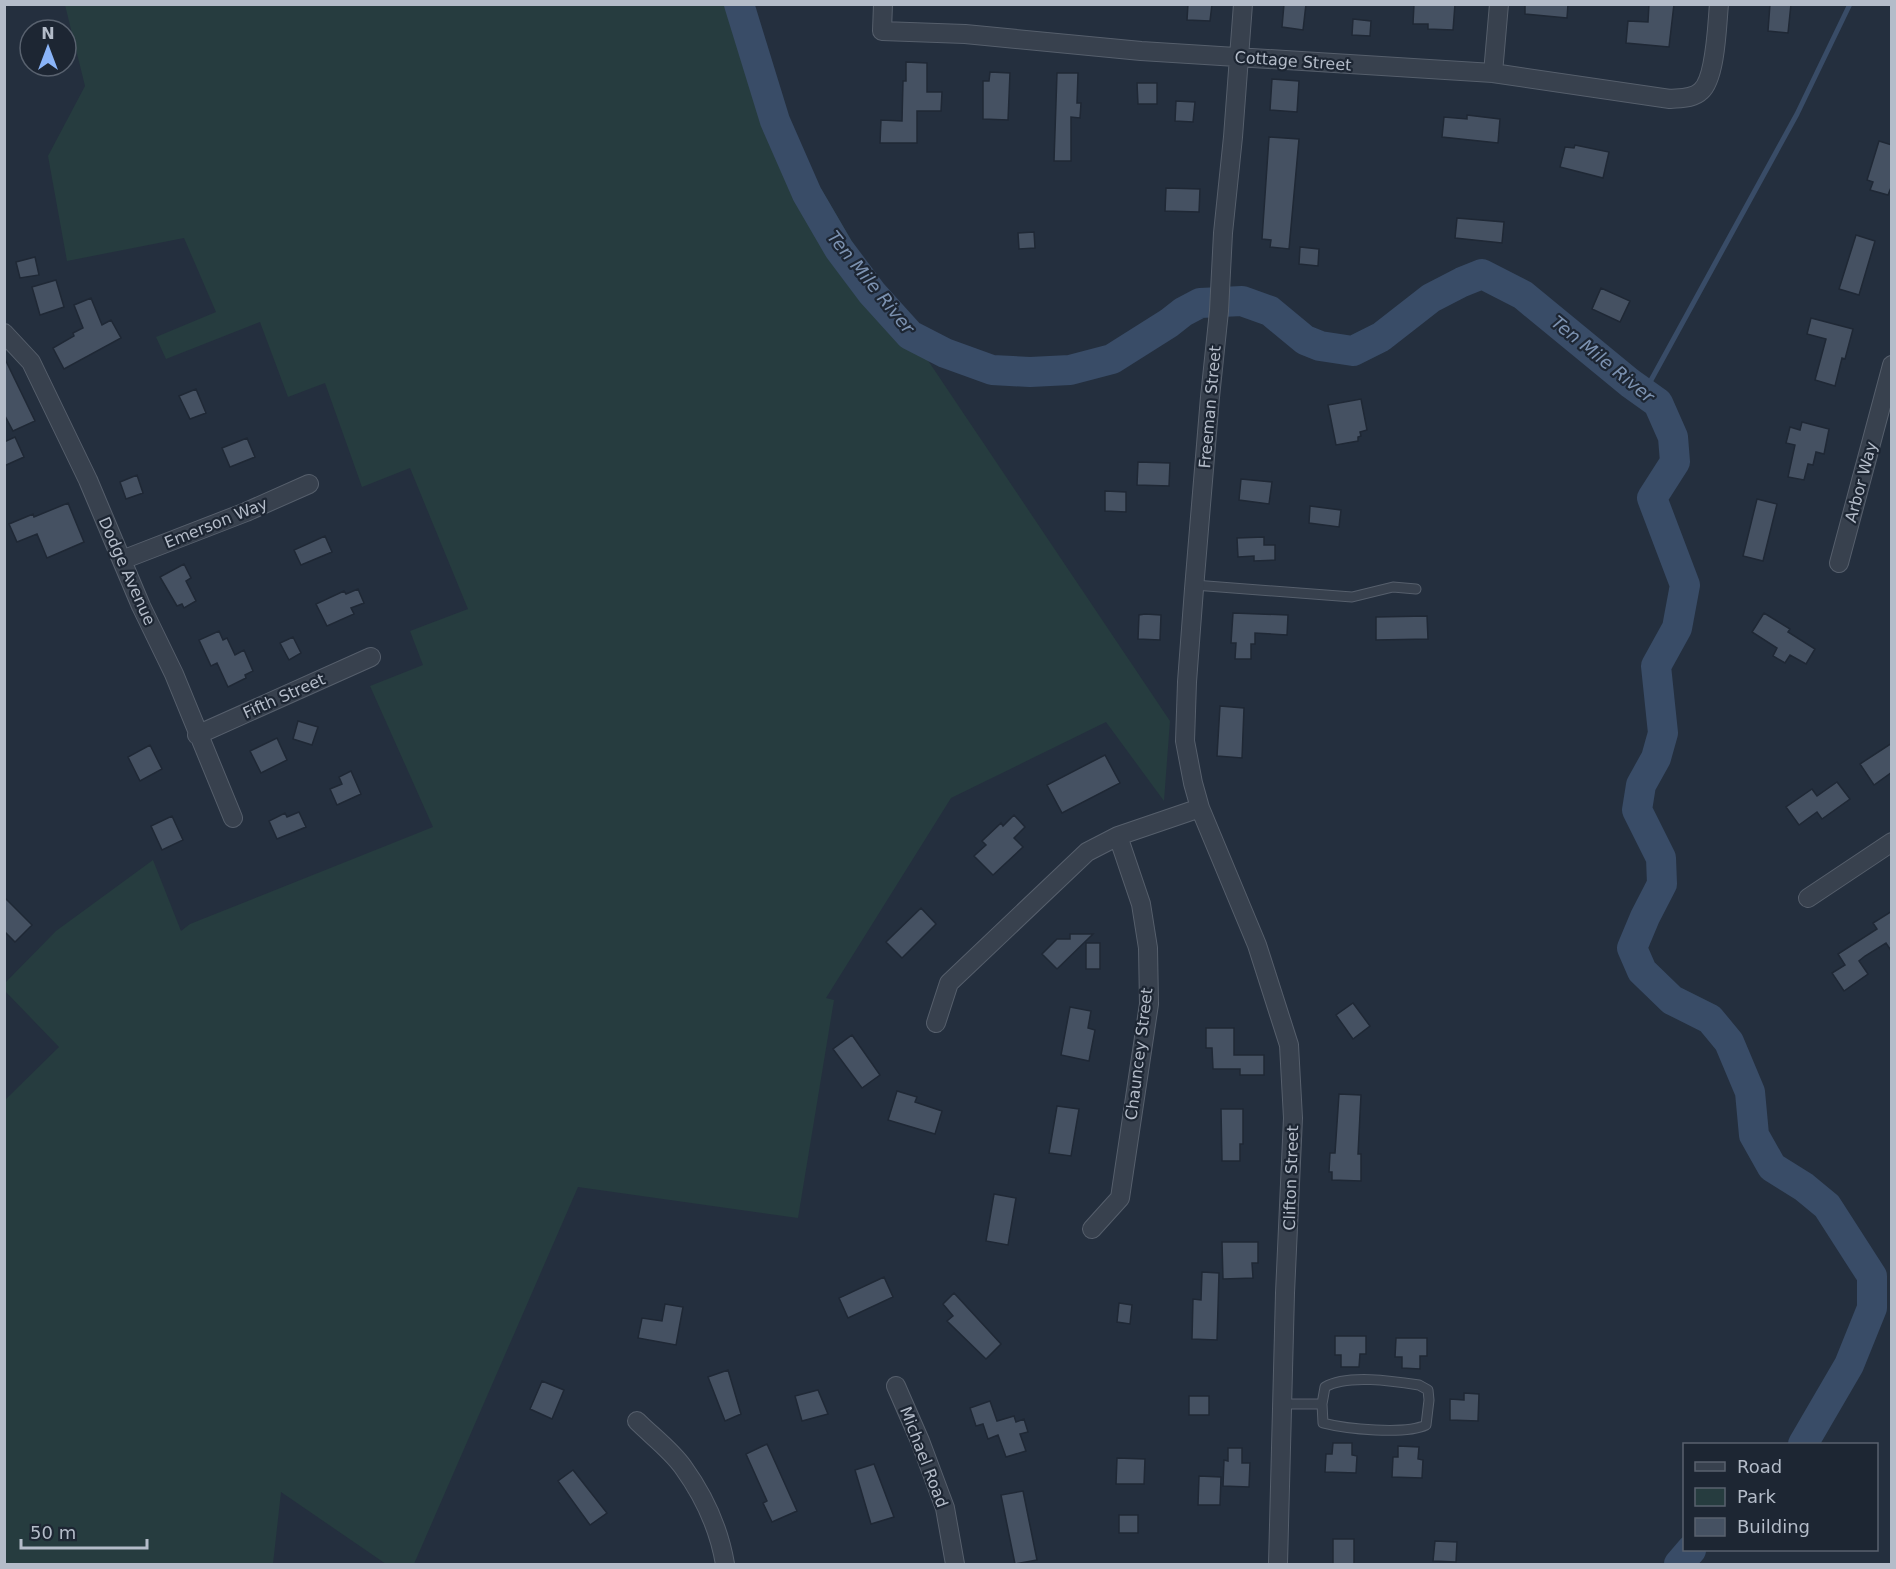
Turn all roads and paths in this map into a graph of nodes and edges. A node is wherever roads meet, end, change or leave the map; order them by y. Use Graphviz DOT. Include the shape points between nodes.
graph roads {
  1 [pos="883,4"];
  2 [pos="1243,4"];
  3 [pos="1499,4"];
  4 [pos="1719,4"];
  5 [pos="1240,58"];
  6 [pos="1493,72"];
  7 [pos="4,333"];
  8 [pos="1892,365"];
  9 [pos="309,484"];
  10 [pos="122,560"];
  11 [pos="1839,563"];
  12 [pos="1194,585"];
  13 [pos="1416,589"];
  14 [pos="371,657"];
  15 [pos="197,735"];
  16 [pos="1200,808"];
  17 [pos="233,818"];
  18 [pos="1118,836"];
  19 [pos="1892,842"];
  20 [pos="1808,898"];
  21 [pos="936,1023"];
  22 [pos="1092,1229"];
  23 [pos="896,1386"];
  24 [pos="1283,1404"];
  25 [pos="1322,1404"];
  26 [pos="637,1421"];
  27 [pos="725,1564"];
  28 [pos="955,1564"];
  29 [pos="1278,1564"];
  1 -- 5 [label="street, Cottage Street" via="882,32 965,34"];
  2 -- 5 [label="street, Freeman Street"];
  3 -- 6 [label="street"];
  4 -- 6 [label="street, Cottage Street" via="1712,69 1701,92 1690,97 1670,99"];
  5 -- 6 [label="street, Cottage Street"];
  5 -- 12 [label="street, Freeman Street"];
  7 -- 10 [label="street, Dodge Avenue" via="31,362"];
  8 -- 11 [label="street, Arbor Way"];
  9 -- 10 [label="street, Emerson Way"];
  10 -- 15 [label="street, Dodge Avenue"];
  12 -- 13 [label="lane" via="1352,597 1393,587"];
  12 -- 16 [label="street, Freeman Street" via="1185,741"];
  14 -- 15 [label="street, Fifth Street"];
  15 -- 17 [label="street, Dodge Avenue"];
  16 -- 18 [label="street"];
  16 -- 24 [label="street, Clifton Street" via="1257,945 1289,1045 1293,1119"];
  18 -- 21 [label="street" via="1087,852 949,983"];
  18 -- 22 [label="street, Chauncey Street" via="1141,904 1148,948 1149,1004 1120,1198"];
  19 -- 20 [label="street"];
  23 -- 28 [label="street, Michael Road" via="945,1508"];
  24 -- 25 [label="lane"];
  24 -- 29 [label="street, Clifton Street"];
  25 -- 25 [label="lane" via="1325,1387 1350,1381 1419,1385 1428,1390 1429,1400 1426,1425 1407,1430 1323,1423"];
  26 -- 27 [label="street" via="682,1465 706,1504"];
}
